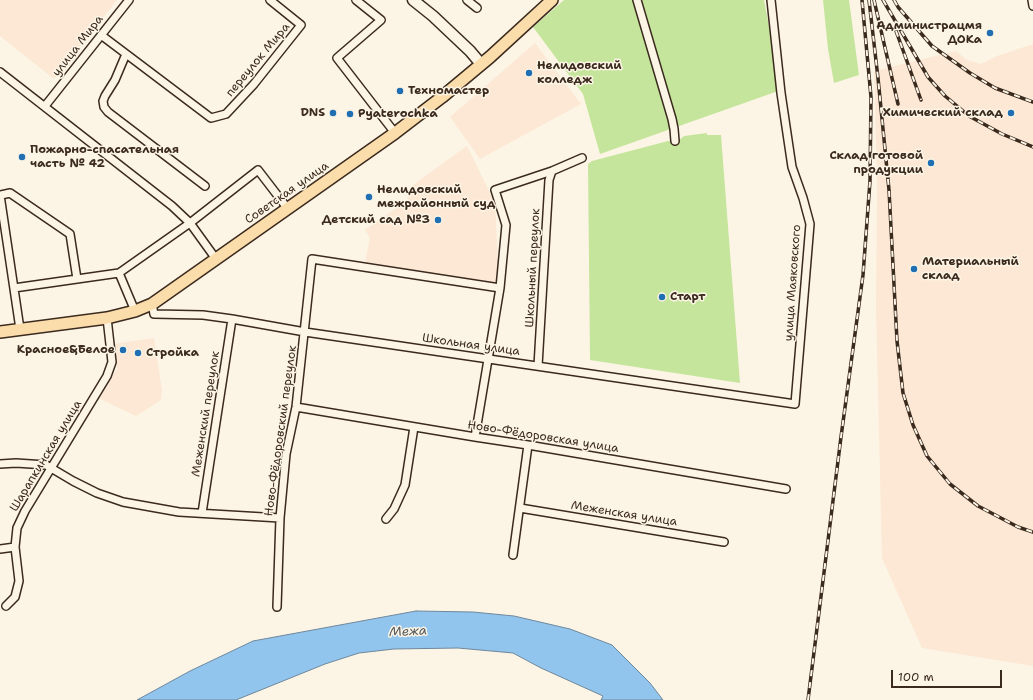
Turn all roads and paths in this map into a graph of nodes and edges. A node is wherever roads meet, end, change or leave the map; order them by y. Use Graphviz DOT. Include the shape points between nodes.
graph roads {
  1 [pos="129,0"];
  2 [pos="270,0"];
  3 [pos="356,0"];
  4 [pos="413,0"];
  5 [pos="467,0"];
  6 [pos="552,0"];
  7 [pos="637,0"];
  8 [pos="771,0"];
  9 [pos="1032,0"];
  10 [pos="1033,6"];
  11 [pos="477,8"];
  12 [pos="102,35"];
  13 [pos="126,54"];
  14 [pos="481,64"];
  15 [pos="0,72"];
  16 [pos="45,106"];
  17 [pos="395,133"];
  18 [pos="675,141"];
  19 [pos="582,158"];
  20 [pos="552,171"];
  21 [pos="205,186"];
  22 [pos="0,195"];
  23 [pos="288,209"];
  24 [pos="190,223"];
  25 [pos="216,259"];
  26 [pos="119,273"];
  27 [pos="77,279"];
  28 [pos="14,288"];
  29 [pos="500,288"];
  30 [pos="152,304"];
  31 [pos="135,311"];
  32 [pos="107,318"];
  33 [pos="232,319"];
  34 [pos="20,329"];
  35 [pos="0,332"];
  36 [pos="305,332"];
  37 [pos="487,359"];
  38 [pos="538,366"];
  39 [pos="795,404"];
  40 [pos="296,407"];
  41 [pos="414,427"];
  42 [pos="475,437"];
  43 [pos="528,444"];
  44 [pos="0,464"];
  45 [pos="52,468"];
  46 [pos="786,489"];
  47 [pos="520,508"];
  48 [pos="202,513"];
  49 [pos="280,518"];
  50 [pos="386,518"];
  51 [pos="724,542"];
  52 [pos="15,547"];
  53 [pos="0,549"];
  54 [pos="512,555"];
  55 [pos="6,606"];
  56 [pos="277,607"];
  1 -- 12 [label="street, улица Мира"];
  2 -- 13 [label="street, переулок Мира" via="301,25 254,84 226,114 211,118"];
  3 -- 17 [label="street" via="381,20 337,58"];
  4 -- 14 [label="main road" via="465,46"];
  5 -- 11 [label="street"];
  6 -- 14 [label="main road, Советская улица"];
  7 -- 18 [label="street" via="672,119"];
  8 -- 39 [label="street, улица Маяковского" via="792,167 810,224"];
  9 -- 10 [label="street"];
  12 -- 13 [label="street, переулок Мира"];
  12 -- 16 [label="street, улица Мира"];
  13 -- 21 [label="street" via="105,96 104,107"];
  14 -- 17 [label="main road, Советская улица"];
  15 -- 16 [label="street"];
  16 -- 24 [label="street"];
  17 -- 23 [label="main road, Советская улица"];
  19 -- 20 [label="street"];
  20 -- 29 [label="street" via="495,190 506,225"];
  20 -- 38 [label="street, Школьный переулок" via="549,180"];
  22 -- 27 [label="street" via="10,193 70,234"];
  22 -- 28 [label="street"];
  23 -- 24 [label="street" via="258,170"];
  23 -- 25 [label="main road, Советская улица"];
  24 -- 25 [label="street"];
  24 -- 26 [label="street"];
  25 -- 30 [label="main road, Советская улица"];
  26 -- 27 [label="street"];
  26 -- 31 [label="street"];
  27 -- 28 [label="street"];
  28 -- 34 [label="street"];
  29 -- 36 [label="street, Ново-Фёдоровский переулок" via="312,259"];
  29 -- 37 [label="street"];
  30 -- 31 [label="main road, Советская улица"];
  30 -- 33 [label="street, Школьная улица" via="154,314 203,315"];
  31 -- 32 [label="main road, Советская улица"];
  32 -- 34 [label="main road, Советская улица"];
  32 -- 45 [label="street, Шарапкинская улица" via="112,362 107,376"];
  33 -- 36 [label="street, Школьная улица"];
  33 -- 48 [label="street, Меженский переулок"];
  34 -- 35 [label="main road, Советская улица"];
  36 -- 37 [label="street, Школьная улица"];
  36 -- 40 [label="street, Ново-Фёдоровский переулок"];
  37 -- 38 [label="street, Школьная улица"];
  37 -- 42 [label="street"];
  38 -- 39 [label="street, Школьная улица"];
  40 -- 41 [label="street, Ново-Фёдоровская улица"];
  40 -- 49 [label="street, Ново-Фёдоровский переулок" via="286,454"];
  41 -- 42 [label="street, Ново-Фёдоровская улица"];
  41 -- 50 [label="street" via="405,486 394,509"];
  42 -- 43 [label="street, Ново-Фёдоровская улица"];
  43 -- 46 [label="street, Ново-Фёдоровская улица"];
  43 -- 47 [label="street"];
  44 -- 45 [label="street" via="39,463"];
  45 -- 48 [label="street" via="97,493 123,502 179,512"];
  45 -- 52 [label="street, Шарапкинская улица" via="17,528"];
  47 -- 51 [label="street, Меженская улица"];
  47 -- 54 [label="street"];
  48 -- 49 [label="street"];
  49 -- 56 [label="street, Ново-Фёдоровский переулок"];
  52 -- 53 [label="street"];
  52 -- 55 [label="street, Шарапкинская улица" via="19,581 15,597"];
}
